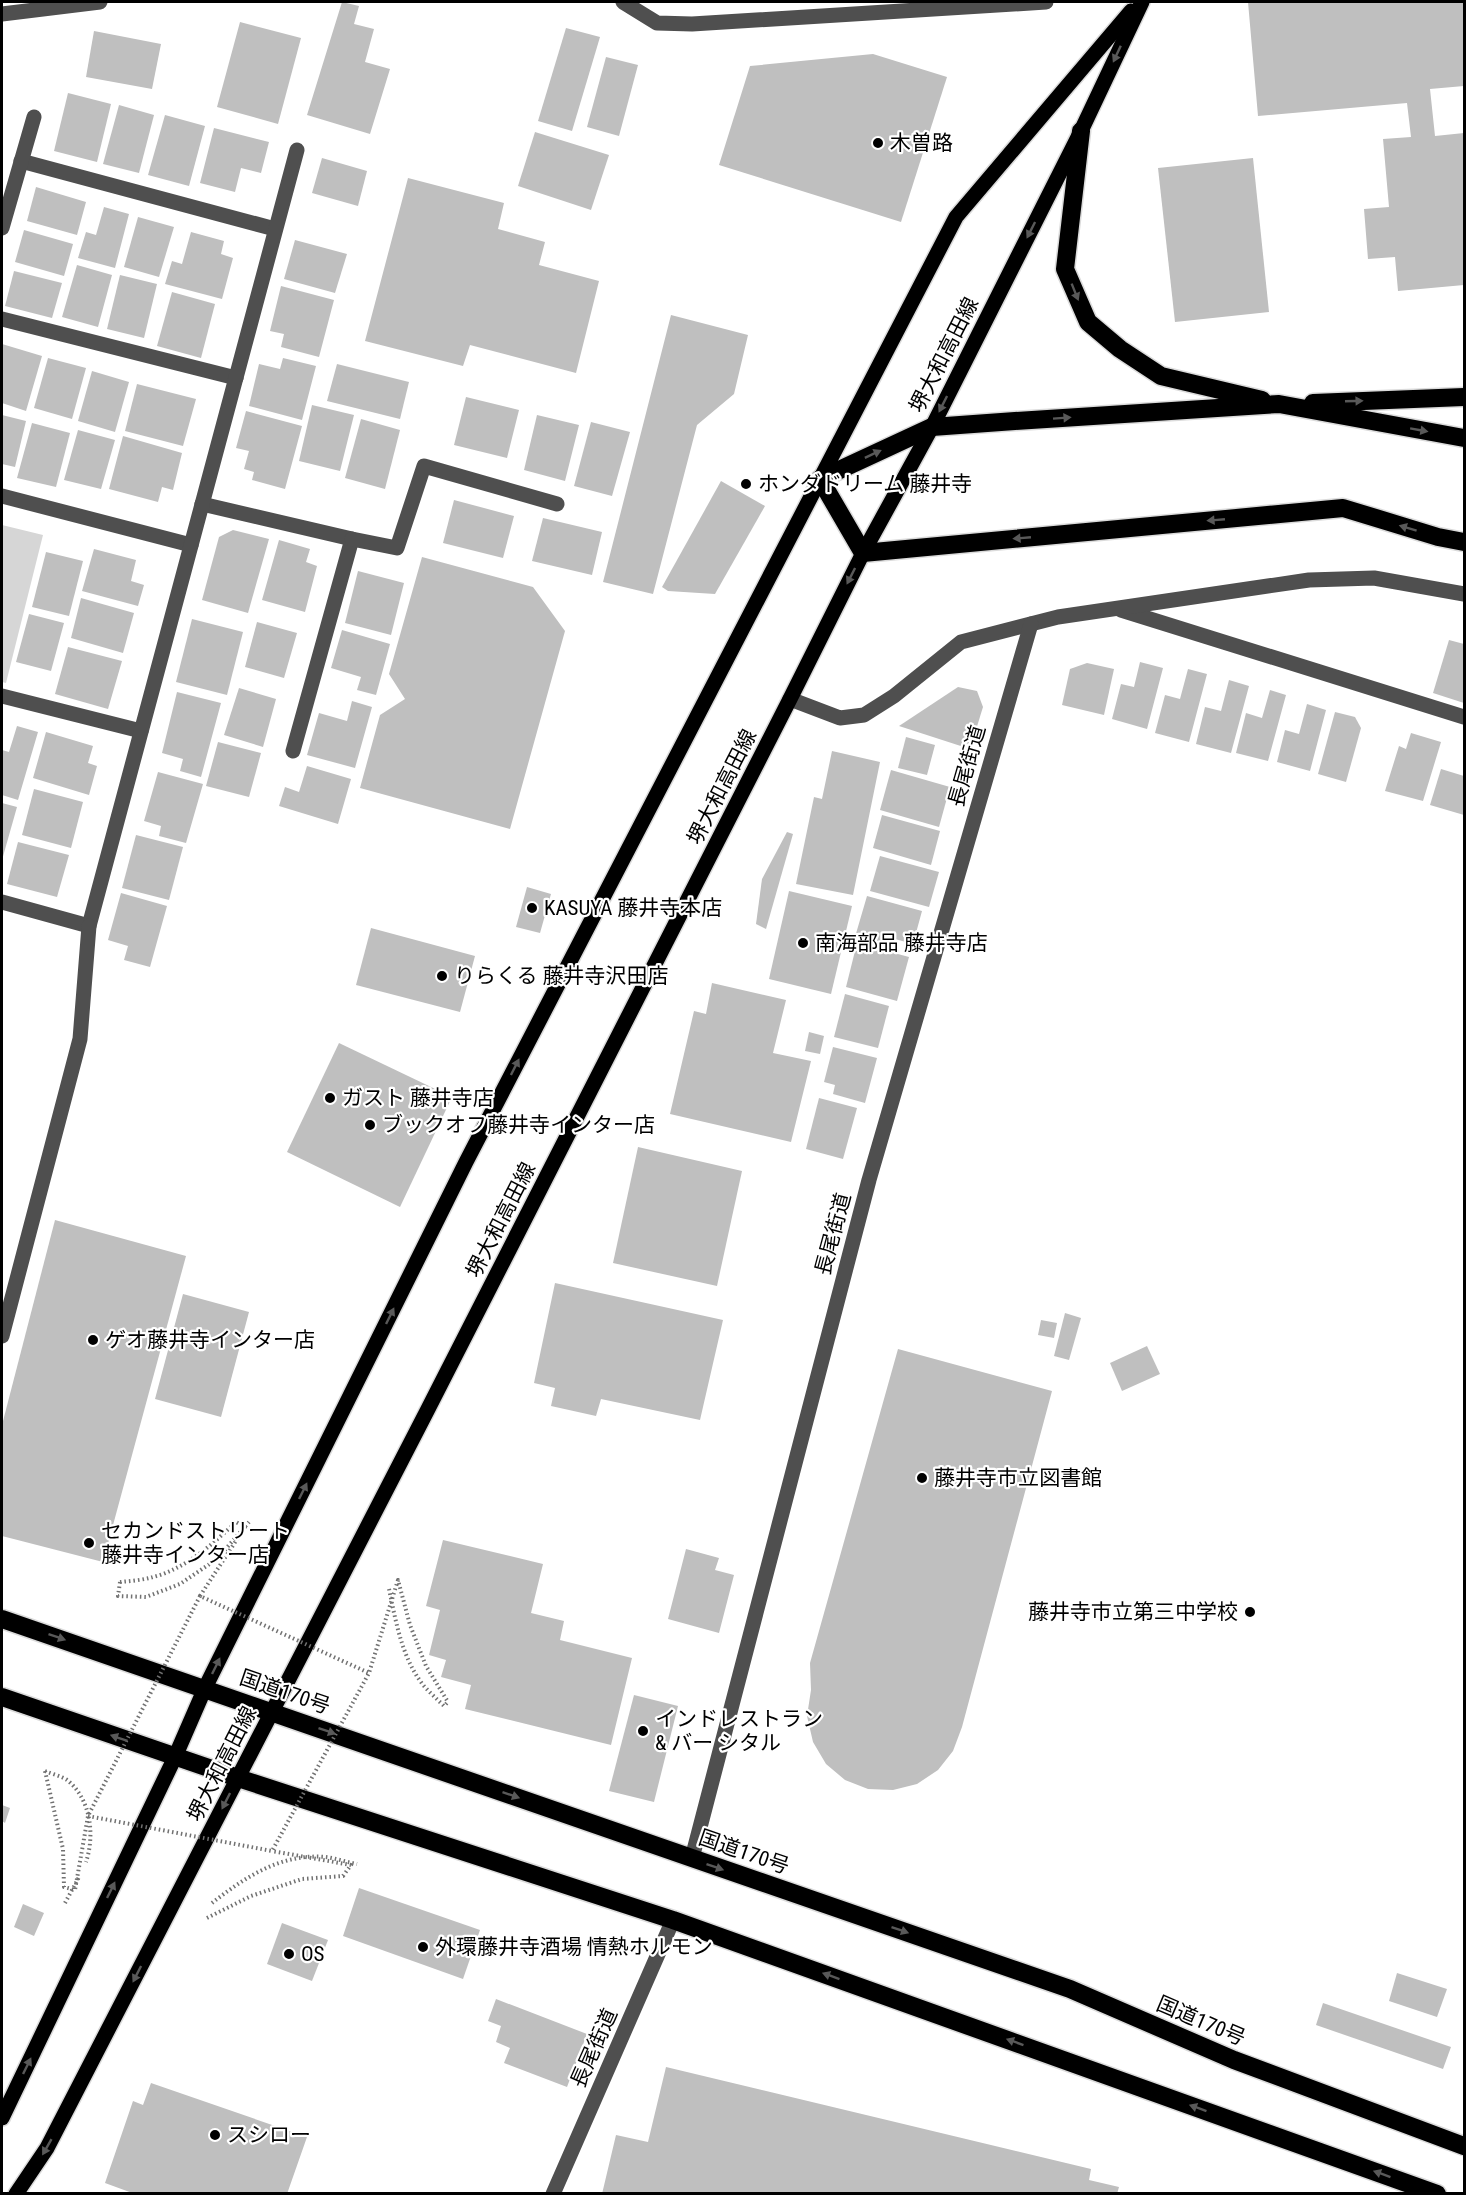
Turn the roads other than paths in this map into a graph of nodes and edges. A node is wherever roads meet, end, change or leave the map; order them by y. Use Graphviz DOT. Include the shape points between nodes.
graph roads {
  1 [pos="100,2"];
  2 [pos="623,2"];
  3 [pos="1046,2"];
  4 [pos="1140,2"];
  5 [pos="2,14"];
  6 [pos="34,117"];
  7 [pos="1081,131"];
  8 [pos="297,150"];
  9 [pos="21,161"];
  10 [pos="3,218"];
  11 [pos="275,229"];
  12 [pos="2,319"];
  13 [pos="236,378"];
  14 [pos="1464,397"];
  15 [pos="1279,404"];
  16 [pos="932,427"];
  17 [pos="1464,438"];
  18 [pos="820,479"];
  19 [pos="2,496"];
  20 [pos="202,504"];
  21 [pos="557,504"];
  22 [pos="1464,533"];
  23 [pos="1438,537"];
  24 [pos="352,539"];
  25 [pos="1464,542"];
  26 [pos="191,545"];
  27 [pos="863,553"];
  28 [pos="1464,594"];
  29 [pos="1115,608"];
  30 [pos="1031,624"];
  31 [pos="2,696"];
  32 [pos="790,699"];
  33 [pos="1464,717"];
  34 [pos="141,731"];
  35 [pos="293,751"];
  36 [pos="2,902"];
  37 [pos="89,926"];
  38 [pos="2,1336"];
  39 [pos="2,1619"];
  40 [pos="205,1688"];
  41 [pos="2,1697"];
  42 [pos="272,1711"];
  43 [pos="175,1757"];
  44 [pos="238,1778"];
  45 [pos="692,1858"];
  46 [pos="673,1920"];
  47 [pos="2,2118"];
  48 [pos="1464,2146"];
  49 [pos="16,2193"];
  50 [pos="553,2193"];
  51 [pos="1437,2193"];
  1 -- 5 [label="street"];
  2 -- 3 [label="street" via="657,23 692,24"];
  4 -- 7 [label="main road, 堺大和高田線, one-way"];
  4 -- 18 [label="main road, 堺大和高田線" via="956,217"];
  6 -- 9 [label="street"];
  7 -- 15 [label="highway, one-way" via="1065,268 1088,322 1120,350 1161,376"];
  7 -- 16 [label="main road, 堺大和高田線, one-way"];
  8 -- 11 [label="street"];
  9 -- 10 [label="street"];
  9 -- 11 [label="street"];
  11 -- 13 [label="street"];
  12 -- 13 [label="street"];
  13 -- 20 [label="street"];
  15 -- 14 [label="highway, one-way"];
  16 -- 15 [label="highway, one-way"];
  15 -- 17 [label="highway, one-way"];
  18 -- 16 [label="highway, one-way"];
  16 -- 27 [label="main road, 堺大和高田線"];
  18 -- 27 [label="highway"];
  40 -- 18 [label="main road, 堺大和高田線, one-way" via="466,1162"];
  19 -- 26 [label="street"];
  20 -- 24 [label="street"];
  20 -- 26 [label="street"];
  21 -- 24 [label="street" via="424,466 397,548"];
  22 -- 23 [label="highway"];
  23 -- 25 [label="highway"];
  23 -- 27 [label="highway, one-way" via="1343,508"];
  24 -- 35 [label="street"];
  26 -- 34 [label="street"];
  27 -- 32 [label="main road, 堺大和高田線, one-way"];
  28 -- 29 [label="street" via="1374,578 1320,579"];
  29 -- 30 [label="street"];
  29 -- 33 [label="street"];
  30 -- 32 [label="street" via="961,642 864,715 840,718"];
  30 -- 45 [label="street, 長尾街道" via="869,1180"];
  31 -- 34 [label="street"];
  32 -- 42 [label="main road, 堺大和高田線"];
  34 -- 37 [label="street"];
  36 -- 37 [label="street"];
  37 -- 38 [label="street" via="80,1039"];
  39 -- 40 [label="highway, 国道170号, one-way"];
  40 -- 42 [label="highway, 国道170号"];
  40 -- 43 [label="main road, 堺大和高田線"];
  43 -- 41 [label="highway, one-way"];
  42 -- 44 [label="main road, 堺大和高田線"];
  42 -- 45 [label="highway, 国道170号, one-way"];
  43 -- 44 [label="highway"];
  47 -- 43 [label="main road, 堺大和高田線, one-way"];
  44 -- 46 [label="highway"];
  44 -- 49 [label="main road, 堺大和高田線, one-way" via="47,2148"];
  45 -- 48 [label="highway, 国道170号, one-way" via="1070,1989 1234,2060"];
  46 -- 50 [label="street, 長尾街道"];
  51 -- 46 [label="highway, one-way"];
}
